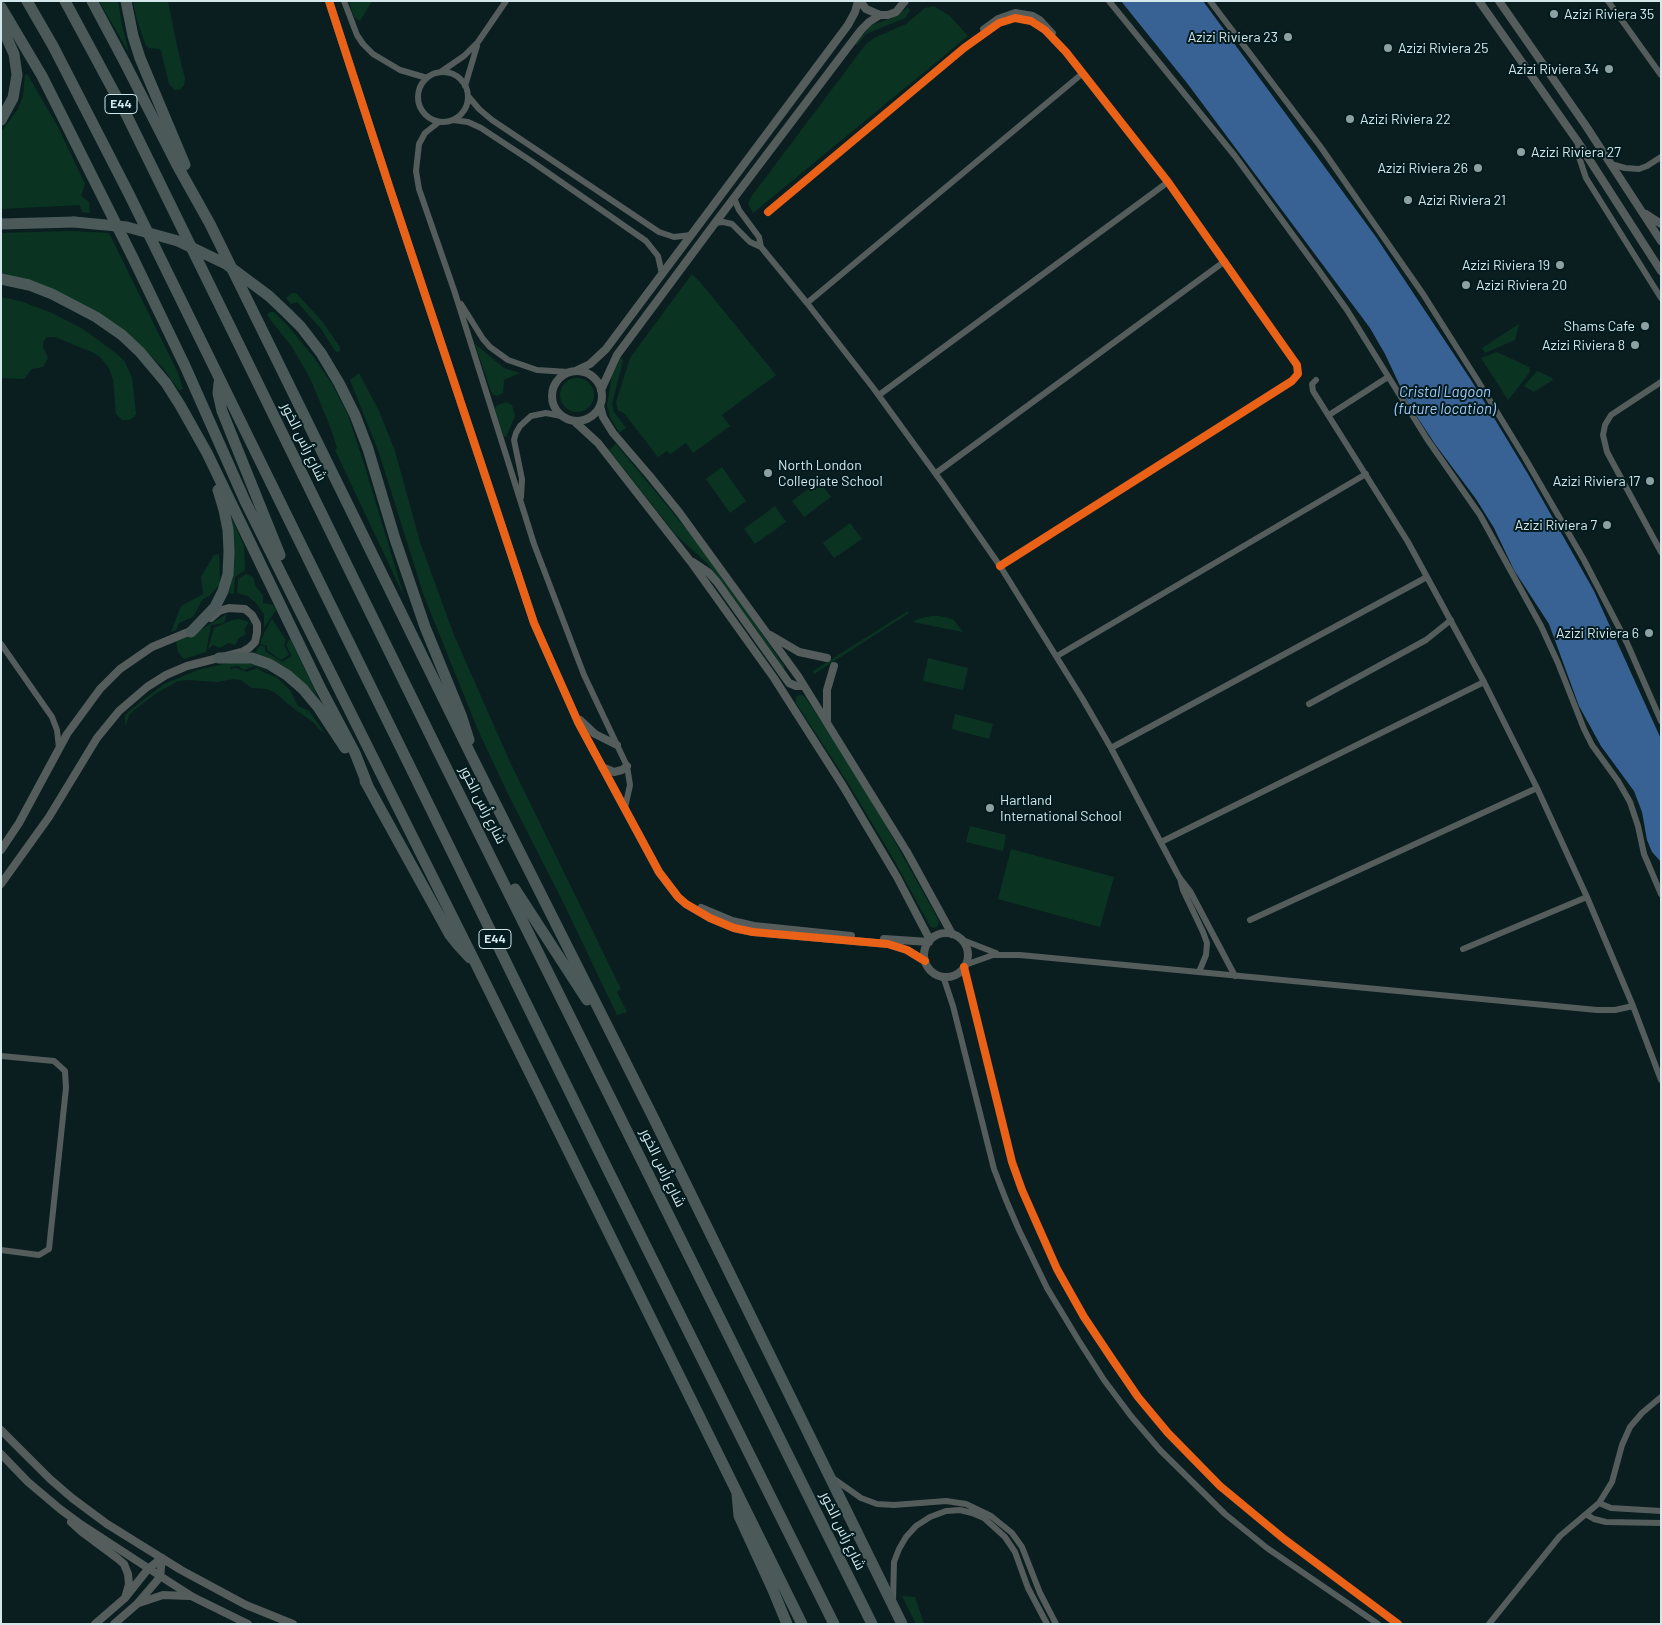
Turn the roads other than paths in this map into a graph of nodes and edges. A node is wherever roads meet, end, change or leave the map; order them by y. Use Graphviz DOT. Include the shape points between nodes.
graph roads {
  1 [pos="27,1"];
  2 [pos="65,1"];
  3 [pos="92,1"];
  4 [pos="126,1"];
  5 [pos="330,1"];
  6 [pos="344,1"];
  7 [pos="506,1"];
  8 [pos="859,1"];
  9 [pos="905,1"];
  10 [pos="1110,1"];
  11 [pos="1210,1"];
  12 [pos="1479,1"];
  13 [pos="1499,1"];
  14 [pos="1608,1"];
  15 [pos="1,7"];
  16 [pos="880,15"];
  17 [pos="1,25"];
  18 [pos="478,42"];
  19 [pos="440,72"];
  20 [pos="1083,73"];
  21 [pos="1661,75"];
  22 [pos="427,78"];
  23 [pos="465,86"];
  24 [pos="468,96"];
  25 [pos="1,120"];
  26 [pos="453,120"];
  27 [pos="440,122"];
  28 [pos="1578,142"];
  29 [pos="1661,157"];
  30 [pos="1611,164"];
  31 [pos="1168,182"];
  32 [pos="734,198"];
  33 [pos="768,212"];
  34 [pos="1644,213"];
  35 [pos="715,223"];
  36 [pos="1,224"];
  37 [pos="210,224"];
  38 [pos="1661,224"];
  39 [pos="690,235"];
  40 [pos="1661,241"];
  41 [pos="761,247"];
  42 [pos="1225,261"];
  43 [pos="1660,266"];
  44 [pos="662,274"];
  45 [pos="1,279"];
  46 [pos="455,293"];
  47 [pos="1661,298"];
  48 [pos="808,303"];
  49 [pos="571,372"];
  50 [pos="1388,377"];
  51 [pos="219,379"];
  52 [pos="1316,380"];
  53 [pos="1661,382"];
  54 [pos="601,390"];
  55 [pos="879,395"];
  56 [pos="600,406"];
  57 [pos="1329,415"];
  58 [pos="561,416"];
  59 [pos="574,421"];
  60 [pos="191,424"];
  61 [pos="936,472"];
  62 [pos="1366,474"];
  63 [pos="521,501"];
  64 [pos="1661,552"];
  65 [pos="691,562"];
  66 [pos="1000,566"];
  67 [pos="1427,577"];
  68 [pos="1451,620"];
  69 [pos="191,632"];
  70 [pos="766,632"];
  71 [pos="316,643"];
  72 [pos="1,644"];
  73 [pos="1057,656"];
  74 [pos="219,658"];
  75 [pos="827,658"];
  76 [pos="834,666"];
  77 [pos="798,676"];
  78 [pos="1484,682"];
  79 [pos="789,683"];
  80 [pos="804,686"];
  81 [pos="780,688"];
  82 [pos="786,698"];
  83 [pos="1309,704"];
  84 [pos="574,714"];
  85 [pos="1661,721"];
  86 [pos="827,722"];
  87 [pos="617,745"];
  88 [pos="59,748"];
  89 [pos="1111,748"];
  90 [pos="472,759"];
  91 [pos="627,766"];
  92 [pos="602,767"];
  93 [pos="368,786"];
  94 [pos="1537,788"];
  95 [pos="625,808"];
  96 [pos="1161,842"];
  97 [pos="485,843"];
  98 [pos="1,850"];
  99 [pos="1179,877"];
  100 [pos="1,884"];
  101 [pos="675,893"];
  102 [pos="1661,894"];
  103 [pos="1587,897"];
  104 [pos="1250,920"];
  105 [pos="952,934"];
  106 [pos="960,939"];
  107 [pos="930,941"];
  108 [pos="1463,949"];
  109 [pos="1000,954"];
  110 [pos="925,961"];
  111 [pos="476,962"];
  112 [pos="965,966"];
  113 [pos="1199,972"];
  114 [pos="943,976"];
  115 [pos="1235,976"];
  116 [pos="1633,1006"];
  117 [pos="618,1047"];
  118 [pos="1,1056"];
  119 [pos="1661,1080"];
  120 [pos="1,1250"];
  121 [pos="1661,1397"];
  122 [pos="1,1430"];
  123 [pos="1,1454"];
  124 [pos="830,1477"];
  125 [pos="737,1490"];
  126 [pos="1599,1503"];
  127 [pos="60,1509"];
  128 [pos="1661,1511"];
  129 [pos="1587,1515"];
  130 [pos="1661,1522"];
  131 [pos="162,1558"];
  132 [pos="148,1569"];
  133 [pos="160,1577"];
  134 [pos="193,1597"];
  135 [pos="125,1598"];
  136 [pos="138,1604"];
  137 [pos="894,1606"];
  138 [pos="1498,1615"];
  139 [pos="95,1624"];
  140 [pos="114,1624"];
  141 [pos="248,1624"];
  142 [pos="293,1624"];
  143 [pos="787,1624"];
  144 [pos="802,1624"];
  145 [pos="834,1624"];
  146 [pos="872,1624"];
  147 [pos="902,1624"];
  148 [pos="1047,1624"];
  149 [pos="1056,1624"];
  150 [pos="1378,1624"];
  151 [pos="1398,1624"];
  152 [pos="1489,1624"];
  153 [pos="1492,1624"];
  1 -- 51 [label="highway, E44" via="129,194"];
  2 -- 97 [label="highway, شارع رأس الخور / E44" via="127,116"];
  3 -- 37 [label="highway"];
  4 -- 37 [label="highway" via="140,58"];
  5 -- 84 [label="street" via="522,587"];
  6 -- 22 [label="street" via="357,35 373,54 400,70"];
  7 -- 18 [label="street"];
  8 -- 16 [label="street" via="866,10"];
  8 -- 39 [label="street" via="848,25"];
  9 -- 16 [label="street" via="896,12"];
  10 -- 50 [label="street" via="1264,195 1331,287"];
  11 -- 85 [label="street" via="1320,146 1423,294 1478,381 1589,568"];
  12 -- 28 [label="street"];
  13 -- 30 [label="street"];
  14 -- 21 [label="street"];
  15 -- 71 [label="highway" via="42,76 133,258 245,501"];
  16 -- 32 [label="street" via="861,30"];
  17 -- 25 [label="highway" via="14,54 17,75 13,98"];
  18 -- 19 [label="street"];
  18 -- 23 [label="street"];
  19 -- 22 [label="street"];
  19 -- 23 [label="street" via="458,77"];
  20 -- 31 [label="street"];
  20 -- 33 [label="street" via="1045,30 1031,21 1015,18 999,23 964,48"];
  20 -- 48 [label="street"];
  22 -- 27 [label="street" via="419,91 420,106 430,118"];
  23 -- 24 [label="street"];
  24 -- 26 [label="street" via="466,108"];
  24 -- 39 [label="street" via="492,120 659,232 674,237"];
  26 -- 27 [label="street"];
  26 -- 44 [label="street" via="481,128 646,241 658,256"];
  27 -- 46 [label="street" via="422,139 416,171 419,189"];
  28 -- 43 [label="street"];
  28 -- 47 [label="street" via="1580,164 1586,178"];
  29 -- 30 [label="street" via="1639,169"];
  30 -- 34 [label="street"];
  31 -- 42 [label="street"];
  31 -- 55 [label="street"];
  32 -- 35 [label="street"];
  32 -- 41 [label="street" via="759,237"];
  34 -- 38 [label="street"];
  34 -- 40 [label="street"];
  35 -- 41 [label="street" via="732,224 750,242"];
  35 -- 54 [label="street" via="617,355"];
  36 -- 90 [label="highway, bridge" via="74,222 127,227 178,241 226,264 248,279 300,327 321,353 355,415 417,603 466,728"];
  37 -- 90 [label="highway"];
  39 -- 44 [label="street"];
  41 -- 48 [label="street"];
  42 -- 61 [label="street"];
  42 -- 66 [label="street" via="1296,365 1296,378"];
  44 -- 49 [label="street" via="601,355"];
  45 -- 60 [label="highway" via="52,294 122,335 152,365"];
  46 -- 49 [label="street" via="476,330 499,354 527,368"];
  46 -- 63 [label="street"];
  48 -- 55 [label="street"];
  49 -- 54 [label="street" via="591,376"];
  49 -- 58 [label="street" via="557,380 552,392 553,405"];
  50 -- 57 [label="street"];
  50 -- 102 [label="street" via="1480,515 1541,626 1592,745 1630,802 1644,854"];
  51 -- 71 [label="highway" via="222,411 258,504 305,609"];
  51 -- 145 [label="highway, E44"];
  52 -- 57 [label="street" via="1312,389"];
  53 -- 64 [label="street" via="1611,415 1603,436 1607,452"];
  54 -- 56 [label="street"];
  55 -- 61 [label="street"];
  56 -- 59 [label="street" via="589,418"];
  56 -- 70 [label="street" via="613,434 676,507"];
  57 -- 62 [label="street"];
  58 -- 59 [label="street"];
  58 -- 63 [label="street" via="546,413 531,416 516,433 514,440 522,486"];
  59 -- 65 [label="street" via="598,443"];
  60 -- 69 [label="highway" via="222,501 230,552 228,574 219,600"];
  60 -- 93 [label="highway" via="359,760"];
  61 -- 66 [label="street"];
  62 -- 67 [label="street"];
  62 -- 73 [label="street"];
  63 -- 87 [label="street" via="584,675"];
  65 -- 79 [label="street" via="717,582"];
  65 -- 81 [label="street"];
  66 -- 73 [label="street"];
  67 -- 68 [label="street"];
  67 -- 89 [label="street"];
  68 -- 78 [label="street"];
  68 -- 83 [label="street" via="1426,640"];
  69 -- 74 [label="street" via="224,609 240,608 249,612 257,624 255,642 246,650"];
  69 -- 88 [label="street" via="152,647 120,669 88,704"];
  70 -- 75 [label="street" via="799,652"];
  70 -- 77 [label="street"];
  71 -- 111 [label="highway"];
  72 -- 88 [label="street" via="52,717"];
  73 -- 89 [label="street"];
  74 -- 93 [label="highway" via="260,661 274,666 295,682 325,717"];
  74 -- 100 [label="street" via="166,675 120,711 97,738 49,817"];
  76 -- 86 [label="street" via="827,690"];
  77 -- 79 [label="street"];
  77 -- 80 [label="street"];
  78 -- 94 [label="street"];
  78 -- 96 [label="street"];
  79 -- 80 [label="street"];
  79 -- 81 [label="street"];
  80 -- 82 [label="street"];
  80 -- 86 [label="street"];
  81 -- 82 [label="street"];
  82 -- 107 [label="street" via="897,877"];
  84 -- 87 [label="street" via="595,734"];
  84 -- 92 [label="street"];
  86 -- 105 [label="street" via="908,852"];
  87 -- 91 [label="street"];
  88 -- 98 [label="street"];
  89 -- 96 [label="street"];
  90 -- 117 [label="highway"];
  91 -- 92 [label="street" via="614,772"];
  91 -- 95 [label="street" via="630,785"];
  92 -- 95 [label="street"];
  93 -- 111 [label="highway" via="454,940"];
  94 -- 103 [label="street"];
  94 -- 104 [label="street"];
  95 -- 101 [label="street" via="659,872"];
  96 -- 99 [label="street"];
  97 -- 117 [label="highway"];
  97 -- 146 [label="highway, شارع رأس الخور / E44"];
  99 -- 113 [label="street" via="1206,938 1206,955"];
  99 -- 115 [label="street" via="1190,891"];
  101 -- 107 [label="street" via="711,913 754,926"];
  101 -- 110 [label="street" via="698,912 740,930 888,944"];
  103 -- 108 [label="street"];
  103 -- 116 [label="street"];
  105 -- 106 [label="street"];
  105 -- 107 [label="street" via="943,933"];
  106 -- 109 [label="street"];
  106 -- 112 [label="street" via="967,951"];
  107 -- 110 [label="street" via="925,949"];
  109 -- 112 [label="street"];
  109 -- 113 [label="street"];
  110 -- 114 [label="street" via="932,971"];
  111 -- 125 [label="highway"];
  112 -- 114 [label="street" via="955,975"];
  112 -- 151 [label="street" via="1012,1162 1022,1190 1057,1269 1112,1360 1158,1421 1214,1480 1284,1539"];
  113 -- 115 [label="street"];
  114 -- 150 [label="street" via="994,1169 1006,1200 1047,1288 1104,1380 1160,1450 1225,1514 1267,1548"];
  115 -- 116 [label="street" via="1597,1010"];
  116 -- 119 [label="street"];
  117 -- 124 [label="highway"];
  118 -- 120 [label="street" via="54,1061 65,1071 66,1088 49,1249 39,1255"];
  121 -- 126 [label="street" via="1630,1427 1612,1482"];
  122 -- 131 [label="street" via="72,1498"];
  123 -- 127 [label="street"];
  124 -- 137 [label="highway"];
  124 -- 149 [label="street" via="876,1504 946,1501 966,1504 992,1516 1012,1533 1022,1547"];
  125 -- 143 [label="highway" via="739,1516"];
  125 -- 144 [label="highway"];
  126 -- 128 [label="street" via="1611,1508"];
  126 -- 129 [label="street"];
  127 -- 132 [label="street"];
  127 -- 135 [label="street" via="82,1532 124,1564 129,1584"];
  129 -- 130 [label="street" via="1606,1522"];
  129 -- 138 [label="street" via="1554,1543"];
  131 -- 132 [label="street"];
  131 -- 133 [label="street"];
  131 -- 142 [label="street" via="246,1605"];
  132 -- 133 [label="street"];
  132 -- 135 [label="street"];
  133 -- 134 [label="street"];
  133 -- 136 [label="street"];
  134 -- 136 [label="street" via="163,1596"];
  134 -- 141 [label="street"];
  135 -- 139 [label="street"];
  136 -- 140 [label="street"];
  137 -- 147 [label="highway"];
  137 -- 148 [label="street" via="894,1562 906,1537 930,1517 960,1510 984,1518 1005,1537"];
  138 -- 152 [label="street"];
  138 -- 153 [label="street"];
}
